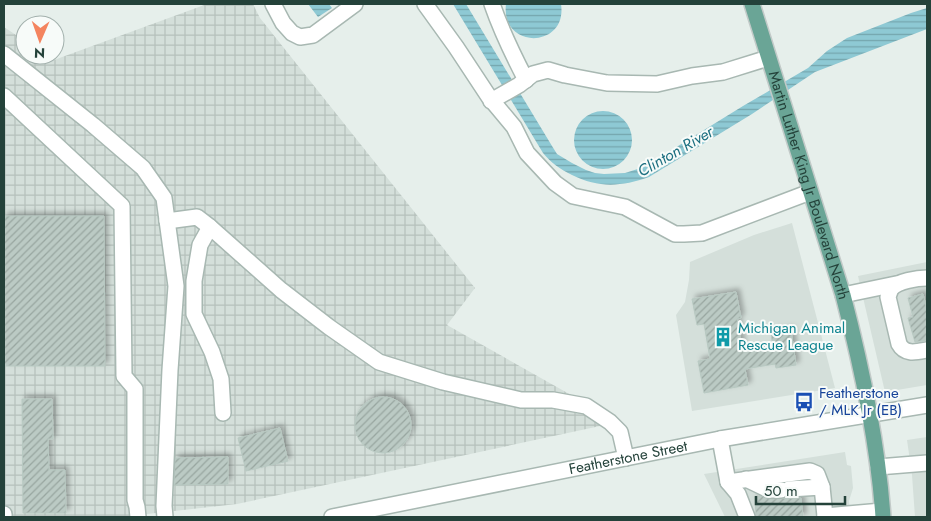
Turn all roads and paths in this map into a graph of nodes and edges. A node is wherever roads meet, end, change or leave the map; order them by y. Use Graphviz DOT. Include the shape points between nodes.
graph roads {
  1 [pos="272,4"];
  2 [pos="355,4"];
  3 [pos="425,4"];
  4 [pos="492,4"];
  5 [pos="752,4"];
  6 [pos="4,54"];
  7 [pos="769,60"];
  8 [pos="523,82"];
  9 [pos="4,96"];
  10 [pos="495,99"];
  11 [pos="810,192"];
  12 [pos="167,221"];
  13 [pos="210,227"];
  14 [pos="927,278"];
  15 [pos="896,284"];
  16 [pos="843,295"];
  17 [pos="927,350"];
  18 [pos="927,405"];
  19 [pos="223,413"];
  20 [pos="870,414"];
  21 [pos="720,439"];
  22 [pos="626,458"];
  23 [pos="927,463"];
  24 [pos="878,467"];
  25 [pos="746,479"];
  26 [pos="819,480"];
  27 [pos="728,482"];
  28 [pos="882,514"];
  29 [pos="138,517"];
  30 [pos="165,517"];
  31 [pos="332,517"];
  32 [pos="747,517"];
  33 [pos="825,517"];
  1 -- 2 [label="street" via="292,33 300,37 313,35"];
  3 -- 10 [label="street"];
  4 -- 8 [label="street"];
  5 -- 7 [label="main road, Martin Luther King Jr Boulevard North"];
  6 -- 12 [label="street" via="142,168 164,198"];
  7 -- 8 [label="street" via="657,84 607,83 548,70"];
  7 -- 11 [label="main road, Martin Luther King Jr Boulevard North"];
  8 -- 10 [label="street"];
  9 -- 29 [label="street" via="122,206 124,376 135,389 135,500"];
  10 -- 11 [label="street" via="527,152 555,183 573,196 625,207 676,234 702,233"];
  11 -- 16 [label="main road, Martin Luther King Jr Boulevard North"];
  12 -- 13 [label="street" via="196,217"];
  12 -- 30 [label="street" via="176,286 169,380"];
  13 -- 19 [label="street" via="200,245 194,281 194,314 221,379"];
  13 -- 22 [label="street" via="281,290 379,362 443,382 521,400 553,400 586,406 620,432"];
  14 -- 15 [label="street"];
  15 -- 16 [label="street"];
  15 -- 17 [label="street" via="888,297 898,344 908,352"];
  16 -- 20 [label="main road, Martin Luther King Jr Boulevard North"];
  18 -- 20 [label="street, Featherstone Street"];
  20 -- 21 [label="street, Featherstone Street"];
  20 -- 24 [label="main road, Martin Luther King Jr Boulevard North"];
  21 -- 22 [label="street, Featherstone Street"];
  21 -- 27 [label="street"];
  22 -- 31 [label="street, Featherstone Street"];
  23 -- 24 [label="street"];
  24 -- 28 [label="main road, Martin Luther King Jr Boulevard North"];
  25 -- 26 [label="street" via="769,490"];
  25 -- 26 [label="street" via="810,471"];
  25 -- 27 [label="street"];
  26 -- 33 [label="street"];
  27 -- 32 [label="street" via="738,494"];
  28 -- 33 [label="street"];
}
